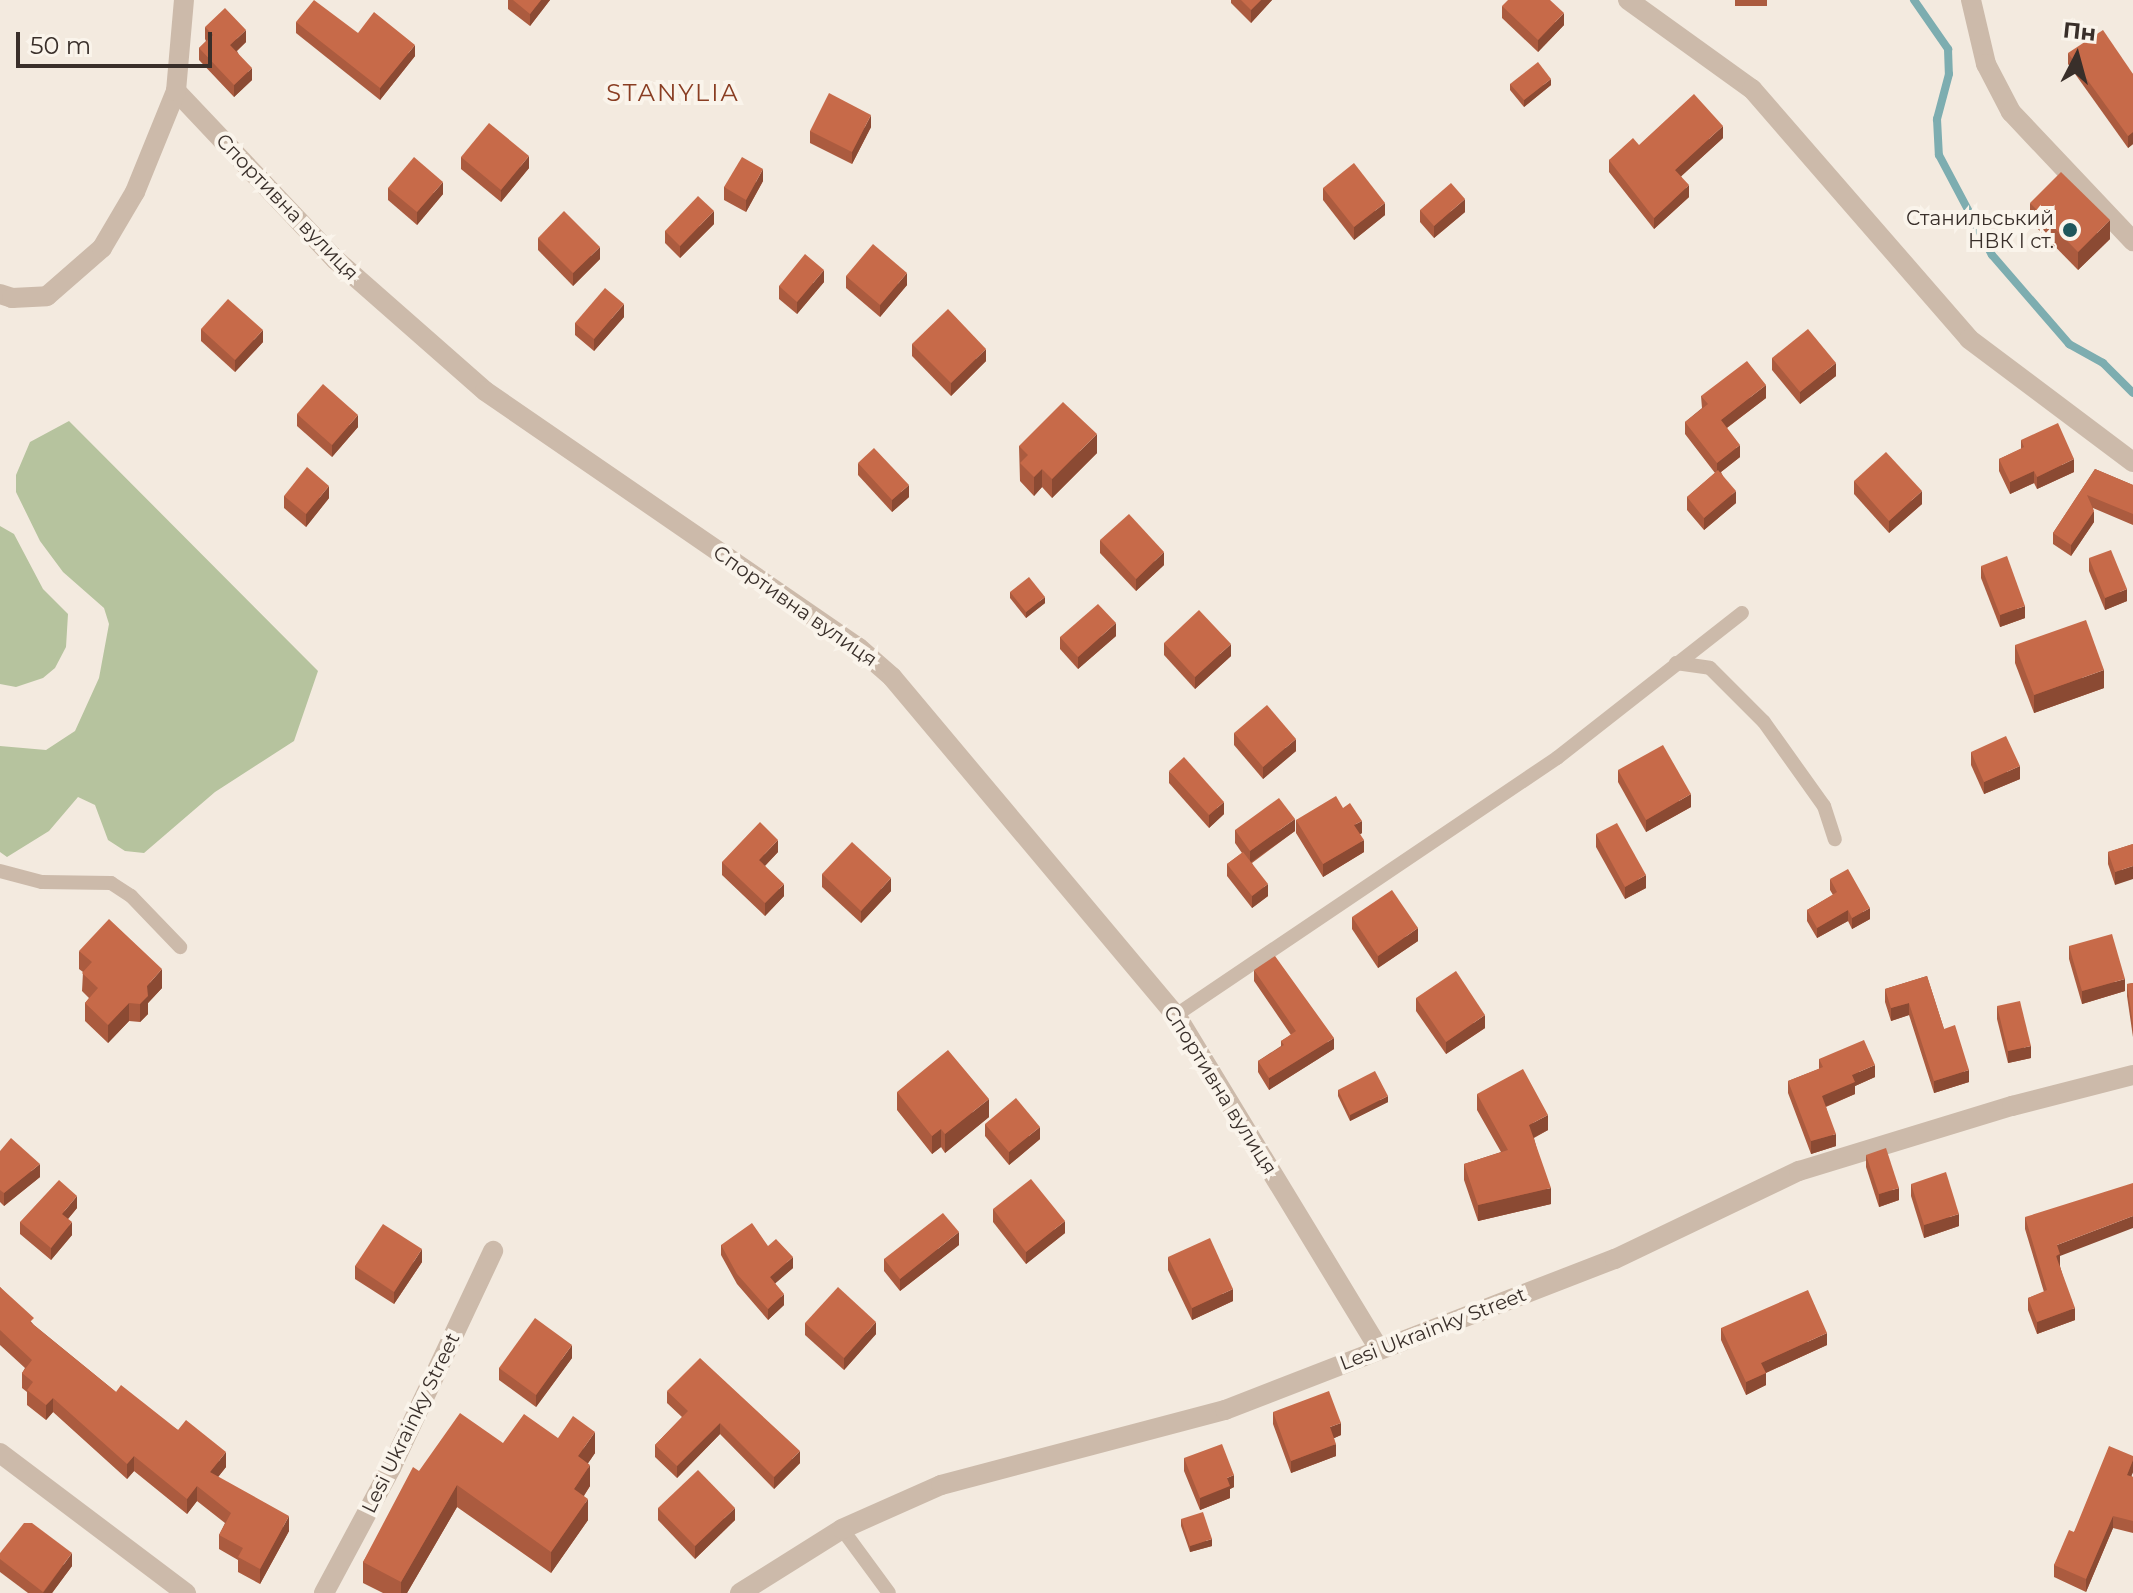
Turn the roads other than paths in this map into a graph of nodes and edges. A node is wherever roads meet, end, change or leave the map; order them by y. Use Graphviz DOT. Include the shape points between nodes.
graph roads {
  1 [pos="184,0"];
  2 [pos="1628,0"];
  3 [pos="1971,0"];
  4 [pos="176,91"];
  5 [pos="2133,241"];
  6 [pos="0,294"];
  7 [pos="2133,462"];
  8 [pos="1742,613"];
  9 [pos="1676,663"];
  10 [pos="1835,839"];
  11 [pos="0,871"];
  12 [pos="180,947"];
  13 [pos="1176,1015"];
  14 [pos="2133,1075"];
  15 [pos="493,1251"];
  16 [pos="1379,1349"];
  17 [pos="0,1453"];
  18 [pos="842,1529"];
  19 [pos="186,1593"];
  20 [pos="324,1593"];
  21 [pos="740,1593"];
  22 [pos="889,1593"];
  1 -- 4 [label="street"];
  2 -- 7 [label="street" via="1752,89 1969,339"];
  3 -- 5 [label="street" via="1986,64 2011,112"];
  4 -- 6 [label="street" via="135,192 102,248 47,296"];
  4 -- 13 [label="street, Спортивна вулиця" via="336,260 485,391 859,648 892,677"];
  8 -- 9 [label="lane"];
  9 -- 10 [label="lane" via="1710,668 1764,722 1824,806"];
  9 -- 13 [label="lane" via="1557,758"];
  11 -- 12 [label="lane" via="42,882 111,883 131,896"];
  13 -- 16 [label="street, Спортивна вулиця"];
  14 -- 16 [label="street, Lesi Ukrainky Street" via="1799,1171 1615,1259"];
  15 -- 20 [label="street, Lesi Ukrainky Street" via="391,1468"];
  16 -- 18 [label="street, Lesi Ukrainky Street" via="1225,1410 941,1485"];
  17 -- 19 [label="street"];
  18 -- 21 [label="street, Lesi Ukrainky Street"];
  18 -- 22 [label="lane"];
}
